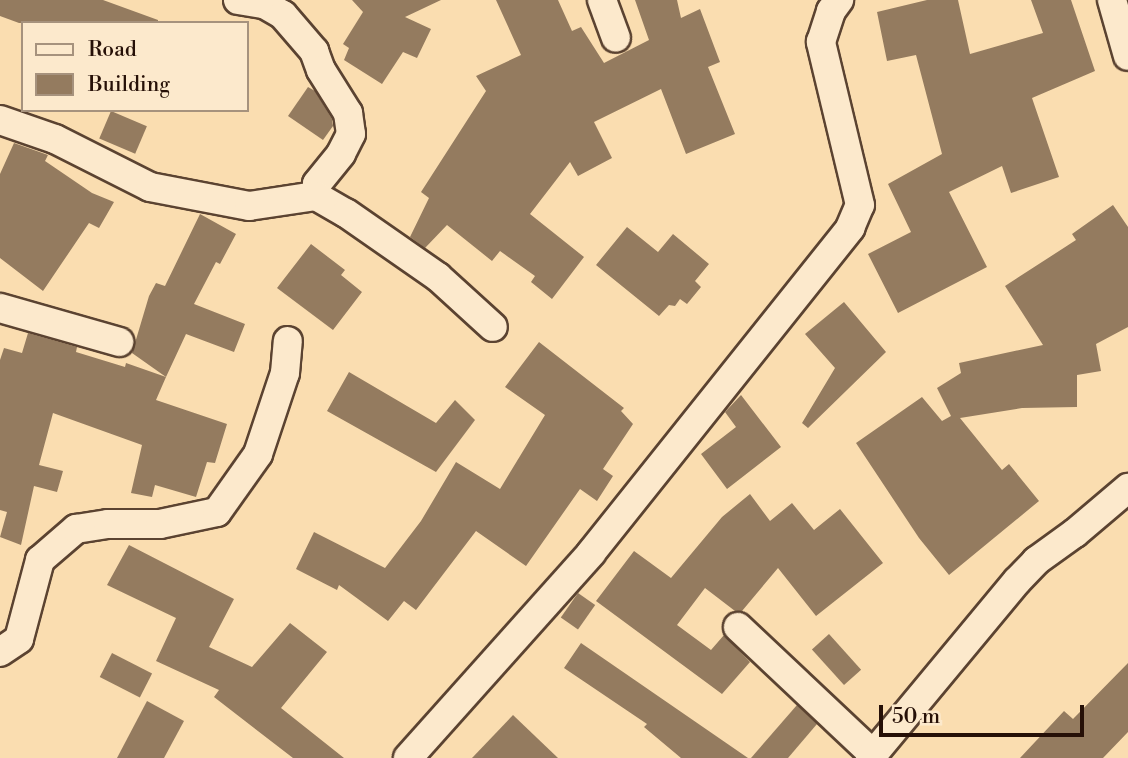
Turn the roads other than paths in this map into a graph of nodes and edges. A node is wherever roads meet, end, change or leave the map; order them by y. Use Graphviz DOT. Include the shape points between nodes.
graph roads {
  1 [pos="238,0"];
  2 [pos="602,0"];
  3 [pos="839,0"];
  4 [pos="1112,0"];
  5 [pos="616,38"];
  6 [pos="1128,57"];
  7 [pos="0,120"];
  8 [pos="316,196"];
  9 [pos="0,308"];
  10 [pos="493,327"];
  11 [pos="288,341"];
  12 [pos="119,342"];
  13 [pos="1128,488"];
  14 [pos="738,627"];
  15 [pos="0,652"];
  16 [pos="871,756"];
  17 [pos="408,758"];
  1 -- 8 [label="street" via="264,4 283,15 314,51 348,113 351,134 317,184"];
  2 -- 5 [label="street"];
  3 -- 17 [label="street" via="821,41 860,205 850,228 591,554"];
  4 -- 6 [label="street"];
  7 -- 8 [label="street" via="55,139 150,187 249,206"];
  8 -- 10 [label="street" via="438,276"];
  9 -- 12 [label="street"];
  11 -- 15 [label="street" via="285,373 258,454 217,512 160,524 76,529 40,560 19,639"];
  13 -- 16 [label="street" via="1017,581"];
  14 -- 16 [label="street"];
}
